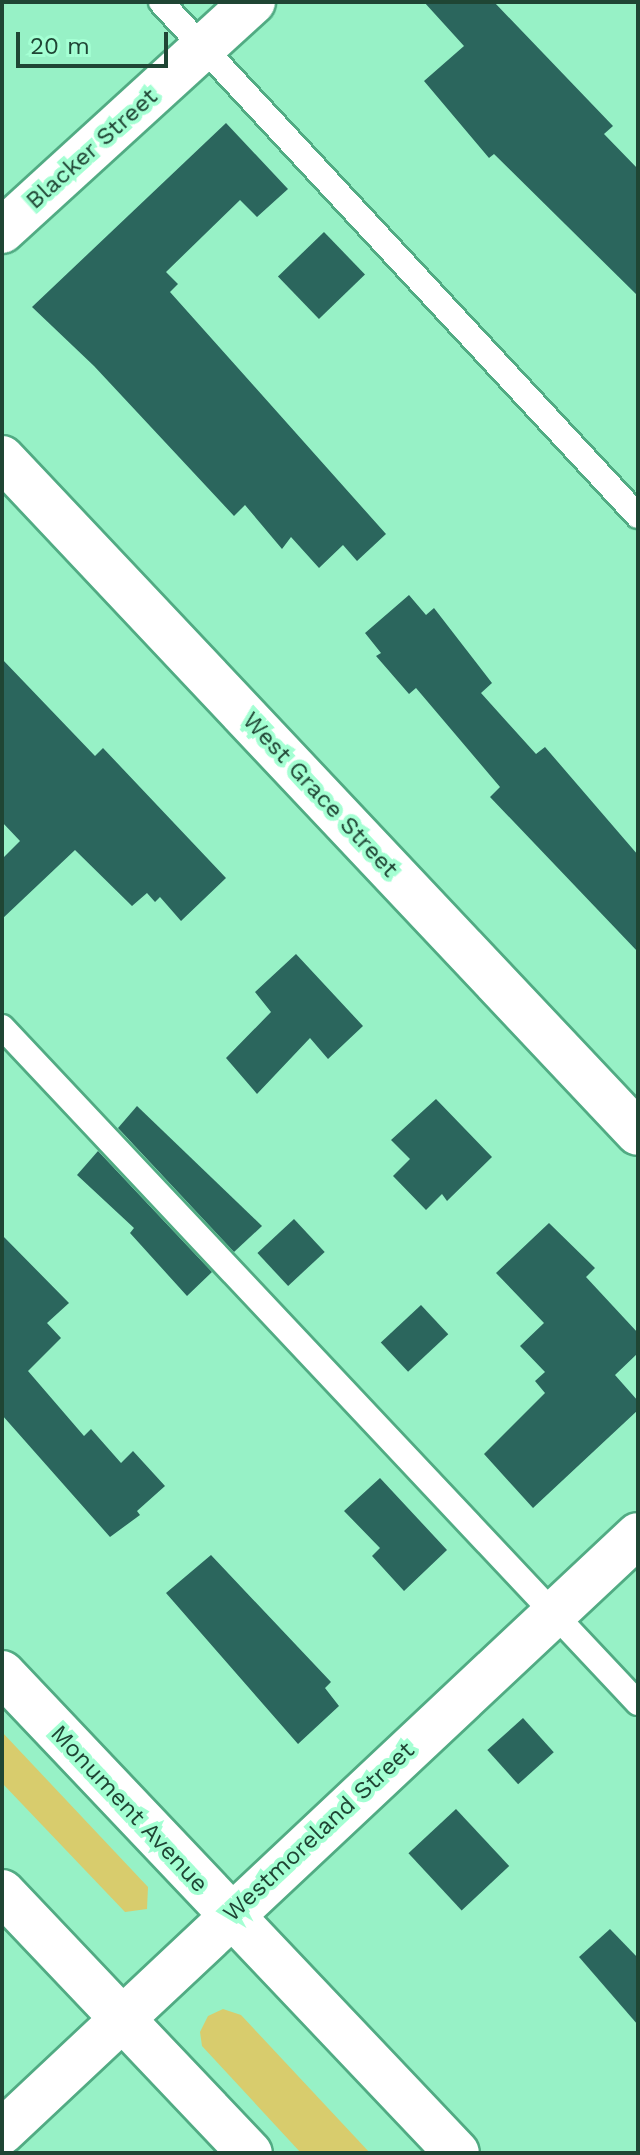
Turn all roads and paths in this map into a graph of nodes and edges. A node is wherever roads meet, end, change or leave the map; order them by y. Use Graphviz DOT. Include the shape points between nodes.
graph roads {
  1 [pos="161,2"];
  2 [pos="253,2"];
  3 [pos="204,47"];
  4 [pos="2,231"];
  5 [pos="2,458"];
  6 [pos="638,516"];
  7 [pos="2,1027"];
  8 [pos="638,1133"];
  9 [pos="638,1535"];
  10 [pos="552,1614"];
  11 [pos="2,1673"];
  12 [pos="638,1703"];
  13 [pos="2,1892"];
  14 [pos="230,1916"];
  15 [pos="122,2019"];
  16 [pos="2,2132"];
  17 [pos="250,2153"];
  18 [pos="457,2153"];
  1 -- 3 [label="lane"];
  2 -- 3 [label="street, Blacker Street"];
  3 -- 4 [label="street, Blacker Street"];
  3 -- 6 [label="lane"];
  5 -- 8 [label="street, West Grace Street"];
  7 -- 10 [label="lane"];
  9 -- 10 [label="street, Westmoreland Street"];
  10 -- 12 [label="lane"];
  10 -- 14 [label="street, Westmoreland Street"];
  11 -- 14 [label="street, Monument Avenue"];
  13 -- 15 [label="street"];
  14 -- 15 [label="street, Westmoreland Street"];
  14 -- 18 [label="street, Monument Avenue"];
  15 -- 16 [label="street, Westmoreland Street"];
  15 -- 17 [label="street"];
}
